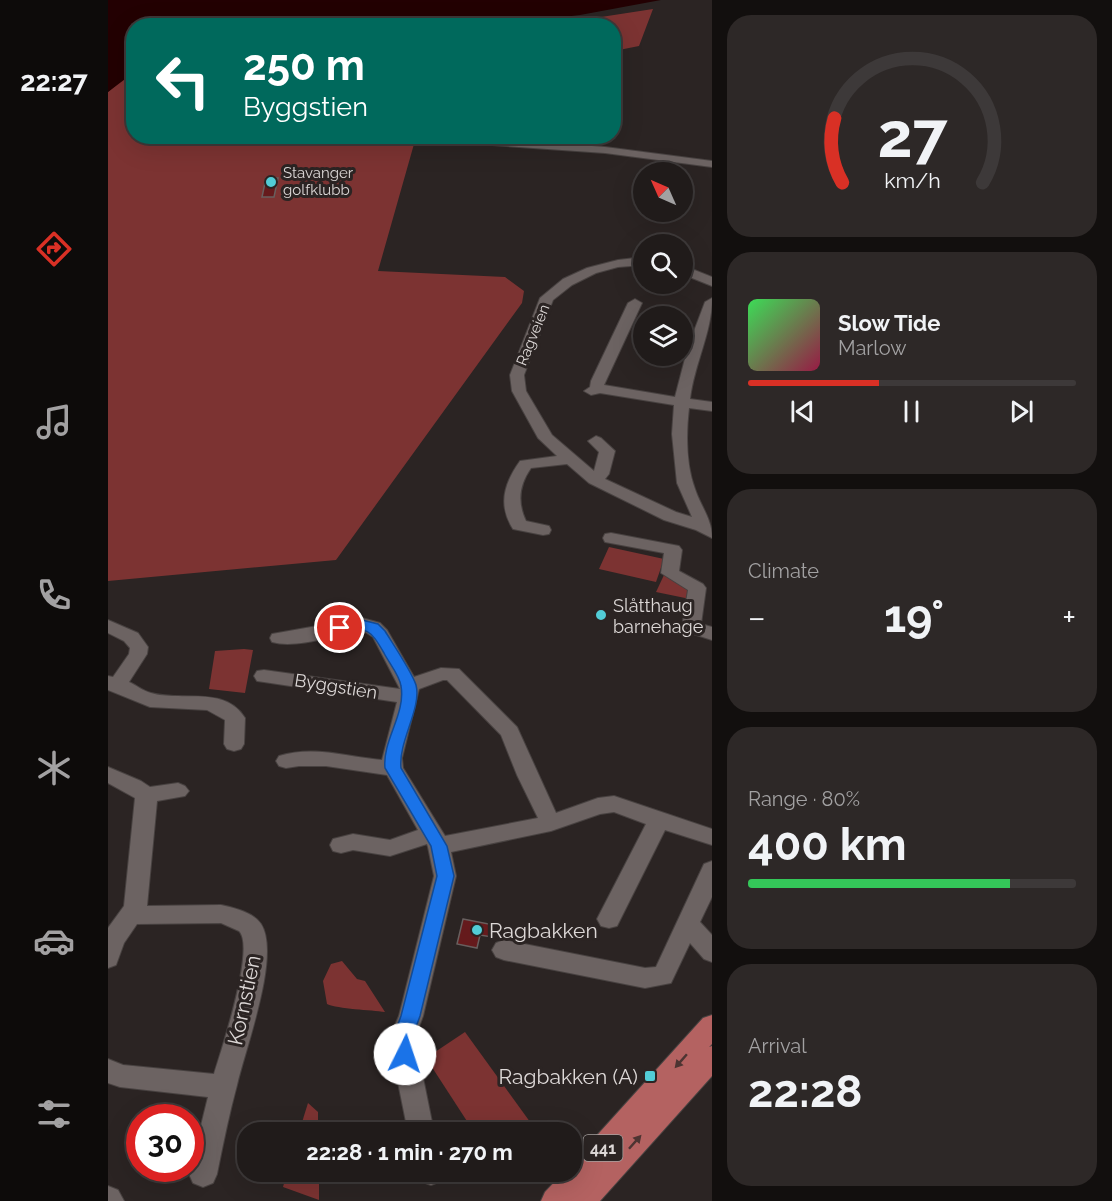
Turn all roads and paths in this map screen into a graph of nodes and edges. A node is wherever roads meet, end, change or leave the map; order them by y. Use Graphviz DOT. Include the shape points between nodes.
graph roads {
  1 [pos="513,144"];
  2 [pos="711,164"];
  3 [pos="633,262"];
  4 [pos="693,274"];
  5 [pos="711,282"];
  6 [pos="711,302"];
  7 [pos="635,303"];
  8 [pos="681,403"];
  9 [pos="711,407"];
  10 [pos="596,441"];
  11 [pos="570,459"];
  12 [pos="595,480"];
  13 [pos="707,529"];
  14 [pos="543,530"];
  15 [pos="611,538"];
  16 [pos="108,626"];
  17 [pos="711,633"];
  18 [pos="279,638"];
  19 [pos="264,676"];
  20 [pos="113,683"];
  21 [pos="408,691"];
  22 [pos="234,744"];
  23 [pos="286,761"];
  24 [pos="393,768"];
  25 [pos="108,775"];
  26 [pos="178,791"];
  27 [pos="146,795"];
  28 [pos="659,820"];
  29 [pos="551,823"];
  30 [pos="711,837"];
  31 [pos="435,840"];
  32 [pos="340,845"];
  33 [pos="711,870"];
  34 [pos="131,915"];
  35 [pos="609,919"];
  36 [pos="703,939"];
  37 [pos="504,950"];
  38 [pos="108,958"];
  39 [pos="711,1026"];
  40 [pos="711,1057"];
  41 [pos="108,1070"];
  42 [pos="223,1087"];
  43 [pos="419,1122"];
  44 [pos="204,1170"];
  45 [pos="555,1201"];
  46 [pos="582,1201"];
  1 -- 2 [label="street" via="605,150"];
  3 -- 11 [label="street, Ragveien" via="598,269 547,298 517,375 519,391 546,438"];
  4 -- 5 [label="street"];
  6 -- 8 [label="street, Ragveien" via="689,358"];
  7 -- 8 [label="street" via="596,390"];
  8 -- 9 [label="street"];
  8 -- 13 [label="street, Ragveien" via="681,455 686,485"];
  10 -- 12 [label="street" via="607,451 601,474"];
  11 -- 12 [label="street, Ragveien"];
  11 -- 14 [label="street" via="526,464 512,486 512,508 519,525"];
  12 -- 13 [label="street, Ragveien"];
  15 -- 17 [label="street" via="673,549 670,573 697,588 691,627"];
  16 -- 20 [label="street" via="139,647 138,654"];
  18 -- 21 [label="street, Byggstien" via="353,625 373,627"];
  19 -- 21 [label="street, Byggstien"];
  20 -- 22 [label="street" via="150,700 222,707 235,718"];
  21 -- 24 [label="street"];
  21 -- 29 [label="street" via="441,674 452,674 482,701 510,732"];
  23 -- 24 [label="street" via="306,757 375,769"];
  24 -- 31 [label="street"];
  25 -- 27 [label="street"];
  26 -- 27 [label="street"];
  27 -- 34 [label="street"];
  28 -- 29 [label="street" via="614,804"];
  28 -- 30 [label="street"];
  28 -- 35 [label="street"];
  29 -- 31 [label="street"];
  31 -- 32 [label="street" via="390,849 353,842"];
  31 -- 43 [label="street" via="445,876 411,1016 402,1038"];
  33 -- 36 [label="street"];
  34 -- 38 [label="street" via="114,935"];
  34 -- 42 [label="street, Kornstien" via="221,914 241,921 254,932 248,994"];
  36 -- 37 [label="street" via="663,976 645,978"];
  39 -- 45 [label="main road, 441, one-way"];
  46 -- 40 [label="main road, 441, one-way"];
  41 -- 42 [label="street" via="120,1076"];
  42 -- 44 [label="street, Kornstien"];
}
